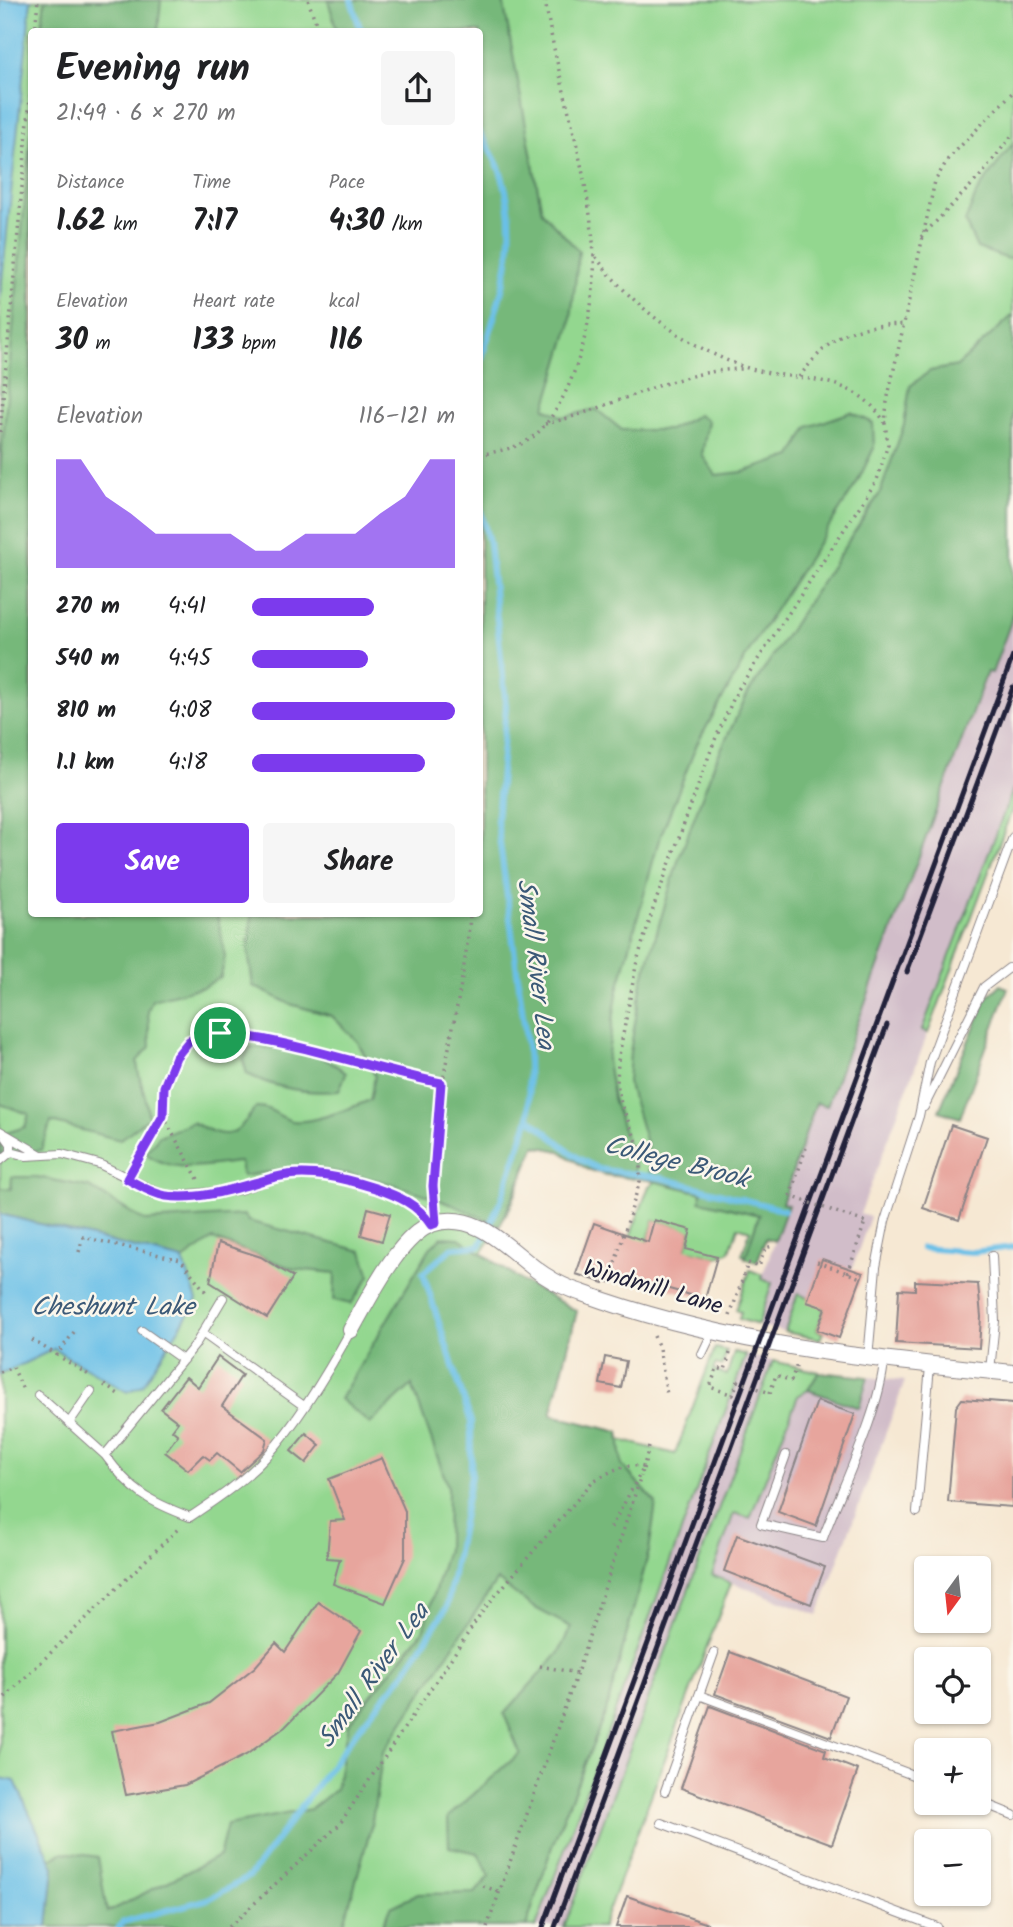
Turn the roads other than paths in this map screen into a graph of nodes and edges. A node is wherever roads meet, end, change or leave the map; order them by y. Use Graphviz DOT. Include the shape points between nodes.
graph roads {
  1 [pos="1013,837"];
  2 [pos="1009,968"];
  3 [pos="919,1116"];
  4 [pos="0,1133"];
  5 [pos="11,1152"];
  6 [pos="41,1155"];
  7 [pos="0,1161"];
  8 [pos="433,1224"];
  9 [pos="992,1256"];
  10 [pos="223,1298"];
  11 [pos="721,1325"];
  12 [pos="351,1330"];
  13 [pos="142,1331"];
  14 [pos="202,1333"];
  15 [pos="702,1354"];
  16 [pos="183,1360"];
  17 [pos="876,1360"];
  18 [pos="930,1366"];
  19 [pos="990,1371"];
  20 [pos="1013,1373"];
  21 [pos="91,1391"];
  22 [pos="38,1395"];
  23 [pos="304,1406"];
  24 [pos="69,1423"];
  25 [pos="105,1455"];
  26 [pos="786,1455"];
  27 [pos="917,1512"];
  28 [pos="714,1653"];
  29 [pos="699,1695"];
  30 [pos="914,1776"];
  31 [pos="664,1791"];
  32 [pos="991,1806"];
  33 [pos="1013,1815"];
  34 [pos="661,1824"];
  35 [pos="937,1927"];
  1 -- 3 [label="lane" via="930,1062"];
  2 -- 3 [label="lane" via="984,987"];
  3 -- 17 [label="lane" via="880,1245"];
  4 -- 5 [label="lane" via="8,1139"];
  4 -- 6 [label="lane"];
  5 -- 6 [label="lane"];
  5 -- 7 [label="lane"];
  6 -- 8 [label="lane" via="62,1154 99,1164 165,1196 239,1189 277,1177 327,1175 394,1195 422,1210"];
  8 -- 11 [label="street, Windmill Lane" via="477,1226 545,1275 604,1301"];
  8 -- 12 [label="street" via="418,1232 393,1260"];
  9 -- 19 [label="lane" via="995,1321"];
  10 -- 14 [label="lane"];
  11 -- 15 [label="lane"];
  11 -- 17 [label="street, Windmill Lane" via="790,1349"];
  12 -- 23 [label="lane"];
  13 -- 16 [label="lane"];
  14 -- 16 [label="lane"];
  14 -- 23 [label="lane"];
  16 -- 25 [label="lane"];
  17 -- 18 [label="street, Windmill Lane"];
  17 -- 26 [label="lane" via="869,1418 822,1538 761,1524"];
  18 -- 19 [label="street, Windmill Lane"];
  18 -- 27 [label="lane"];
  19 -- 20 [label="street, Windmill Lane"];
  21 -- 24 [label="lane"];
  22 -- 24 [label="lane"];
  23 -- 25 [label="lane" via="267,1456 234,1487 190,1517 126,1485"];
  24 -- 25 [label="lane"];
  28 -- 29 [label="lane"];
  29 -- 30 [label="lane"];
  29 -- 31 [label="lane"];
  32 -- 33 [label="lane"];
  34 -- 35 [label="lane"];
}
